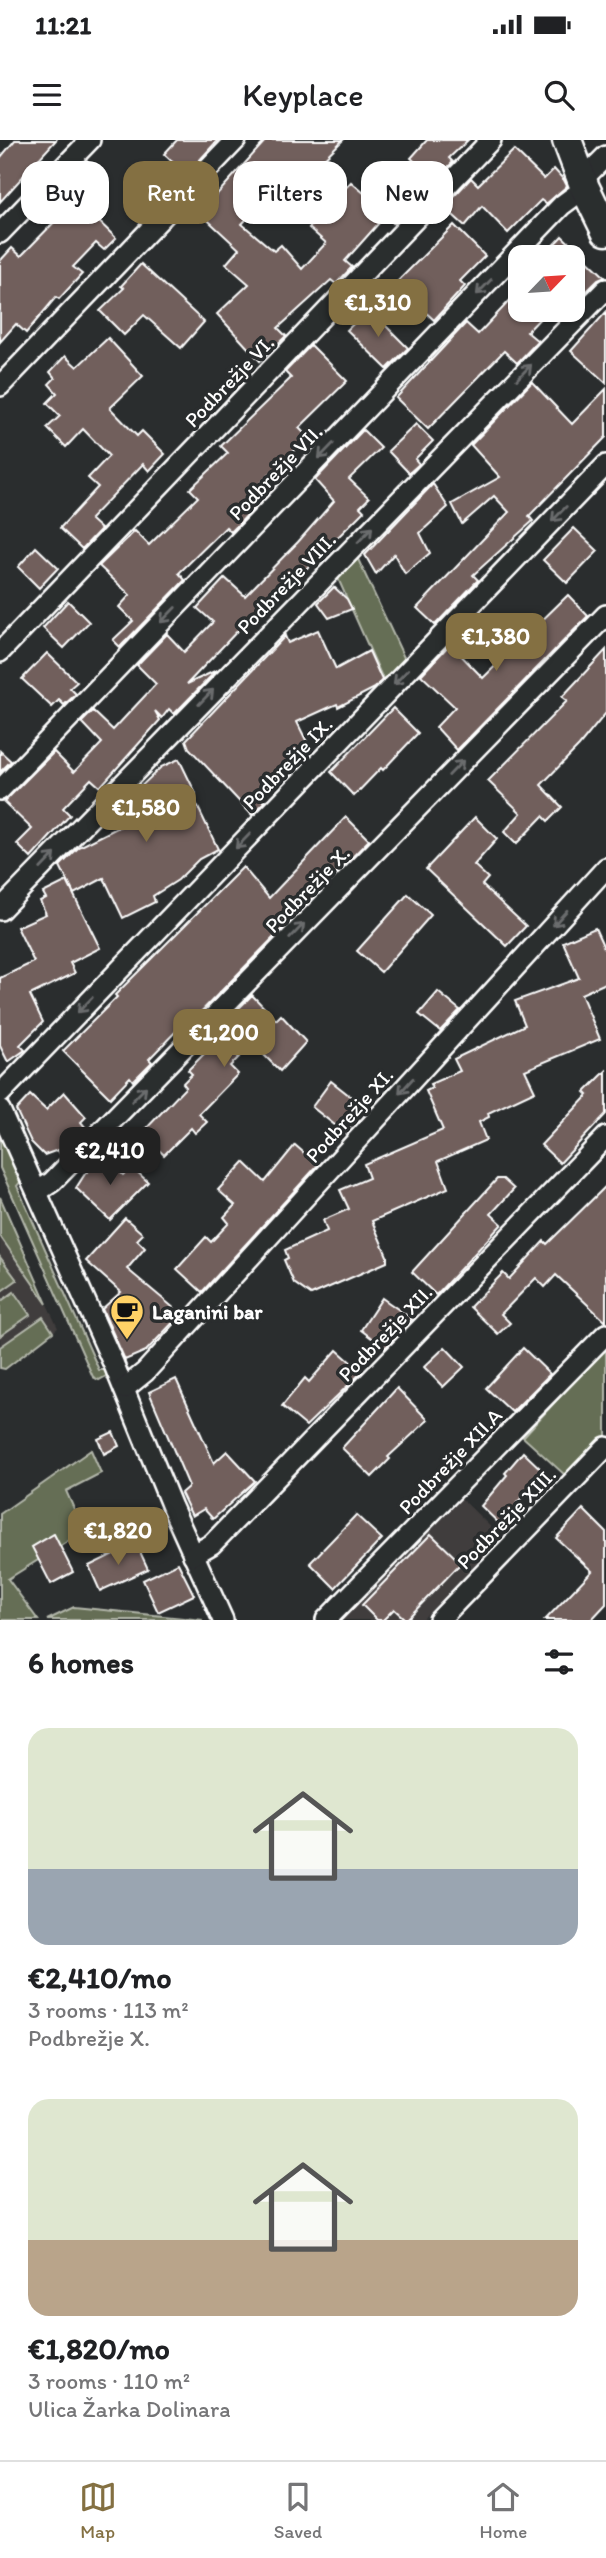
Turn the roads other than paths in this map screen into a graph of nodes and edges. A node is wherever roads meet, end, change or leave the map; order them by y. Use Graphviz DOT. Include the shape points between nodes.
graph roads {
  1 [pos="90,140"];
  2 [pos="236,140"];
  3 [pos="491,140"];
  4 [pos="568,140"];
  5 [pos="606,156"];
  6 [pos="583,184"];
  7 [pos="606,231"];
  8 [pos="0,233"];
  9 [pos="606,289"];
  10 [pos="0,386"];
  11 [pos="606,465"];
  12 [pos="606,615"];
  13 [pos="0,653"];
  14 [pos="0,790"];
  15 [pos="606,868"];
  16 [pos="0,909"];
  17 [pos="0,1094"];
  18 [pos="0,1110"];
  19 [pos="606,1138"];
  20 [pos="37,1192"];
  21 [pos="606,1334"];
  22 [pos="124,1389"];
  23 [pos="606,1447"];
  24 [pos="193,1555"];
  25 [pos="223,1620"];
  26 [pos="326,1620"];
  27 [pos="439,1620"];
  1 -- 8 [label="street"];
  2 -- 10 [label="street"];
  3 -- 13 [label="street, Podbrežje VI."];
  4 -- 6 [label="street"];
  5 -- 6 [label="street, Podbrežje VII."];
  6 -- 7 [label="street"];
  6 -- 14 [label="street, Podbrežje VII., one-way"];
  16 -- 9 [label="street, Podbrežje VIII., one-way"];
  11 -- 17 [label="street, Podbrežje IX., one-way"];
  20 -- 12 [label="street, Podbrežje X., one-way" via="52,1182"];
  15 -- 22 [label="street, Podbrežje XI., one-way" via="145,1372"];
  18 -- 20 [label="street"];
  19 -- 24 [label="street, Podbrežje XII." via="212,1544"];
  20 -- 22 [label="street"];
  21 -- 26 [label="street, Podbrežje XII.A"];
  22 -- 24 [label="street"];
  23 -- 27 [label="street, Podbrežje XIII."];
  24 -- 25 [label="street"];
}
